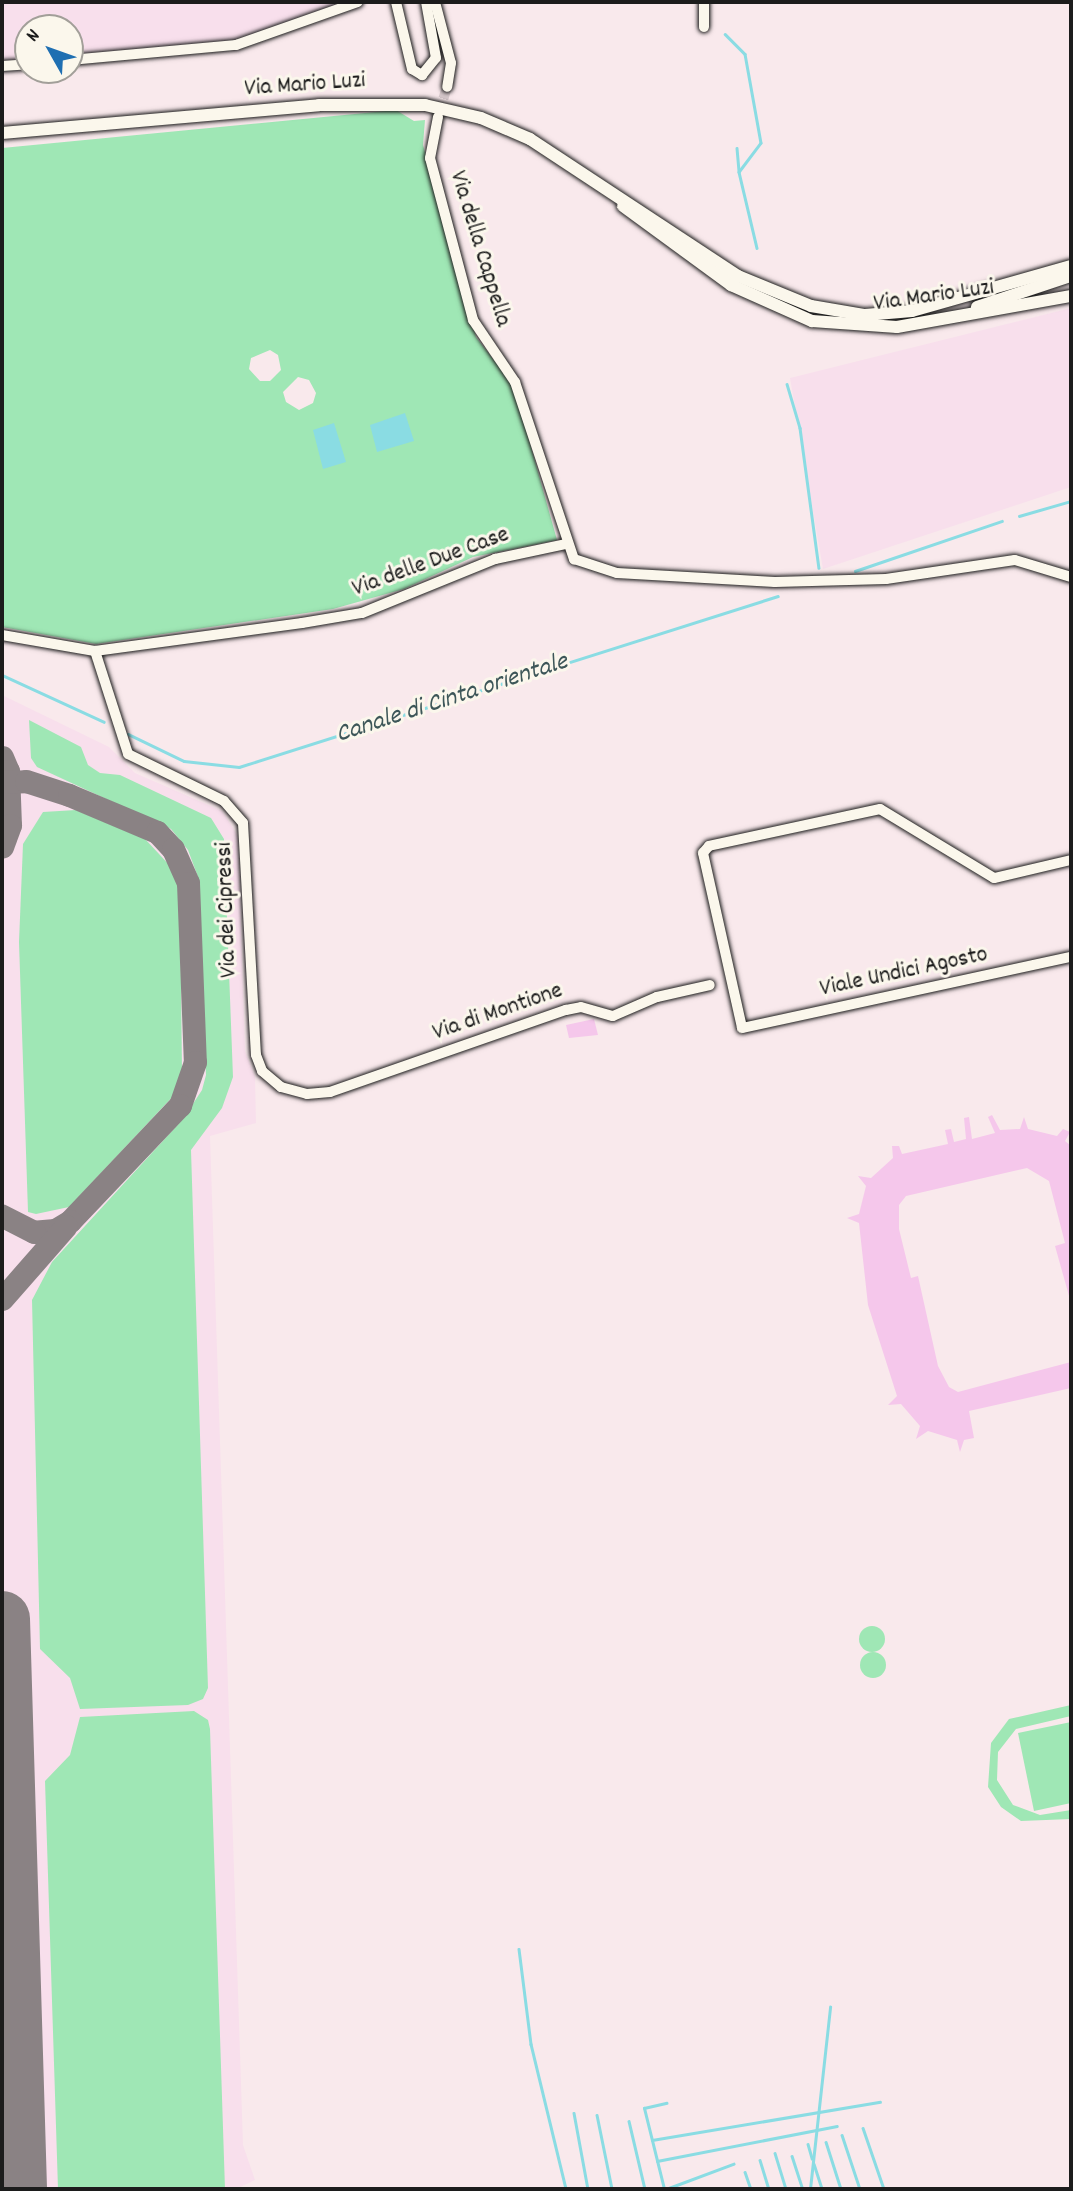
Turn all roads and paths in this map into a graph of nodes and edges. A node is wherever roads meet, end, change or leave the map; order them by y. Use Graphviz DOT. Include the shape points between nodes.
graph roads {
  1 [pos="358,2"];
  2 [pos="396,2"];
  3 [pos="426,2"];
  4 [pos="435,2"];
  5 [pos="704,2"];
  6 [pos="704,27"];
  7 [pos="84,59"];
  8 [pos="447,87"];
  9 [pos="438,117"];
  10 [pos="2,133"];
  11 [pos="595,179"];
  12 [pos="1071,257"];
  13 [pos="1071,267"];
  14 [pos="1071,276"];
  15 [pos="1071,296"];
  16 [pos="949,303"];
  17 [pos="943,319"];
  18 [pos="566,544"];
  19 [pos="1071,577"];
  20 [pos="2,635"];
  21 [pos="95,650"];
  22 [pos="1071,860"];
  23 [pos="1071,957"];
  24 [pos="710,985"];
  25 [pos="299,1093"];
  1 -- 7 [label="street" via="236,45"];
  2 -- 3 [label="street" via="413,72 422,75 436,58"];
  4 -- 8 [label="street" via="451,63"];
  5 -- 6 [label="street"];
  9 -- 18 [label="street, Via della Cappella" via="430,158 474,320 515,382"];
  10 -- 11 [label="main road, Via Mario Luzi" via="397,103 497,124"];
  11 -- 16 [label="main road, Via Mario Luzi" via="717,262 786,298 865,315"];
  11 -- 17 [label="main road, Via Mario Luzi" via="697,262 769,306 841,326 897,327"];
  12 -- 16 [label="main road"];
  13 -- 16 [label="main road, Via Mario Luzi"];
  14 -- 17 [label="main road"];
  15 -- 17 [label="main road, Via Mario Luzi"];
  18 -- 19 [label="street" via="572,558 585,566 647,576 840,581 1014,560"];
  18 -- 21 [label="street, Via delle Due Case" via="495,559 362,612"];
  20 -- 21 [label="street, Via delle Due Case"];
  21 -- 25 [label="street, Via dei Cipressi" via="128,754 224,801 243,823 257,1062 271,1080"];
  22 -- 23 [label="street, Viale Undici Agosto" via="994,878 880,809 706,847 715,915 745,1029"];
  24 -- 25 [label="street, Via di Montione" via="665,994 613,1016 573,1008 330,1092"];
}
